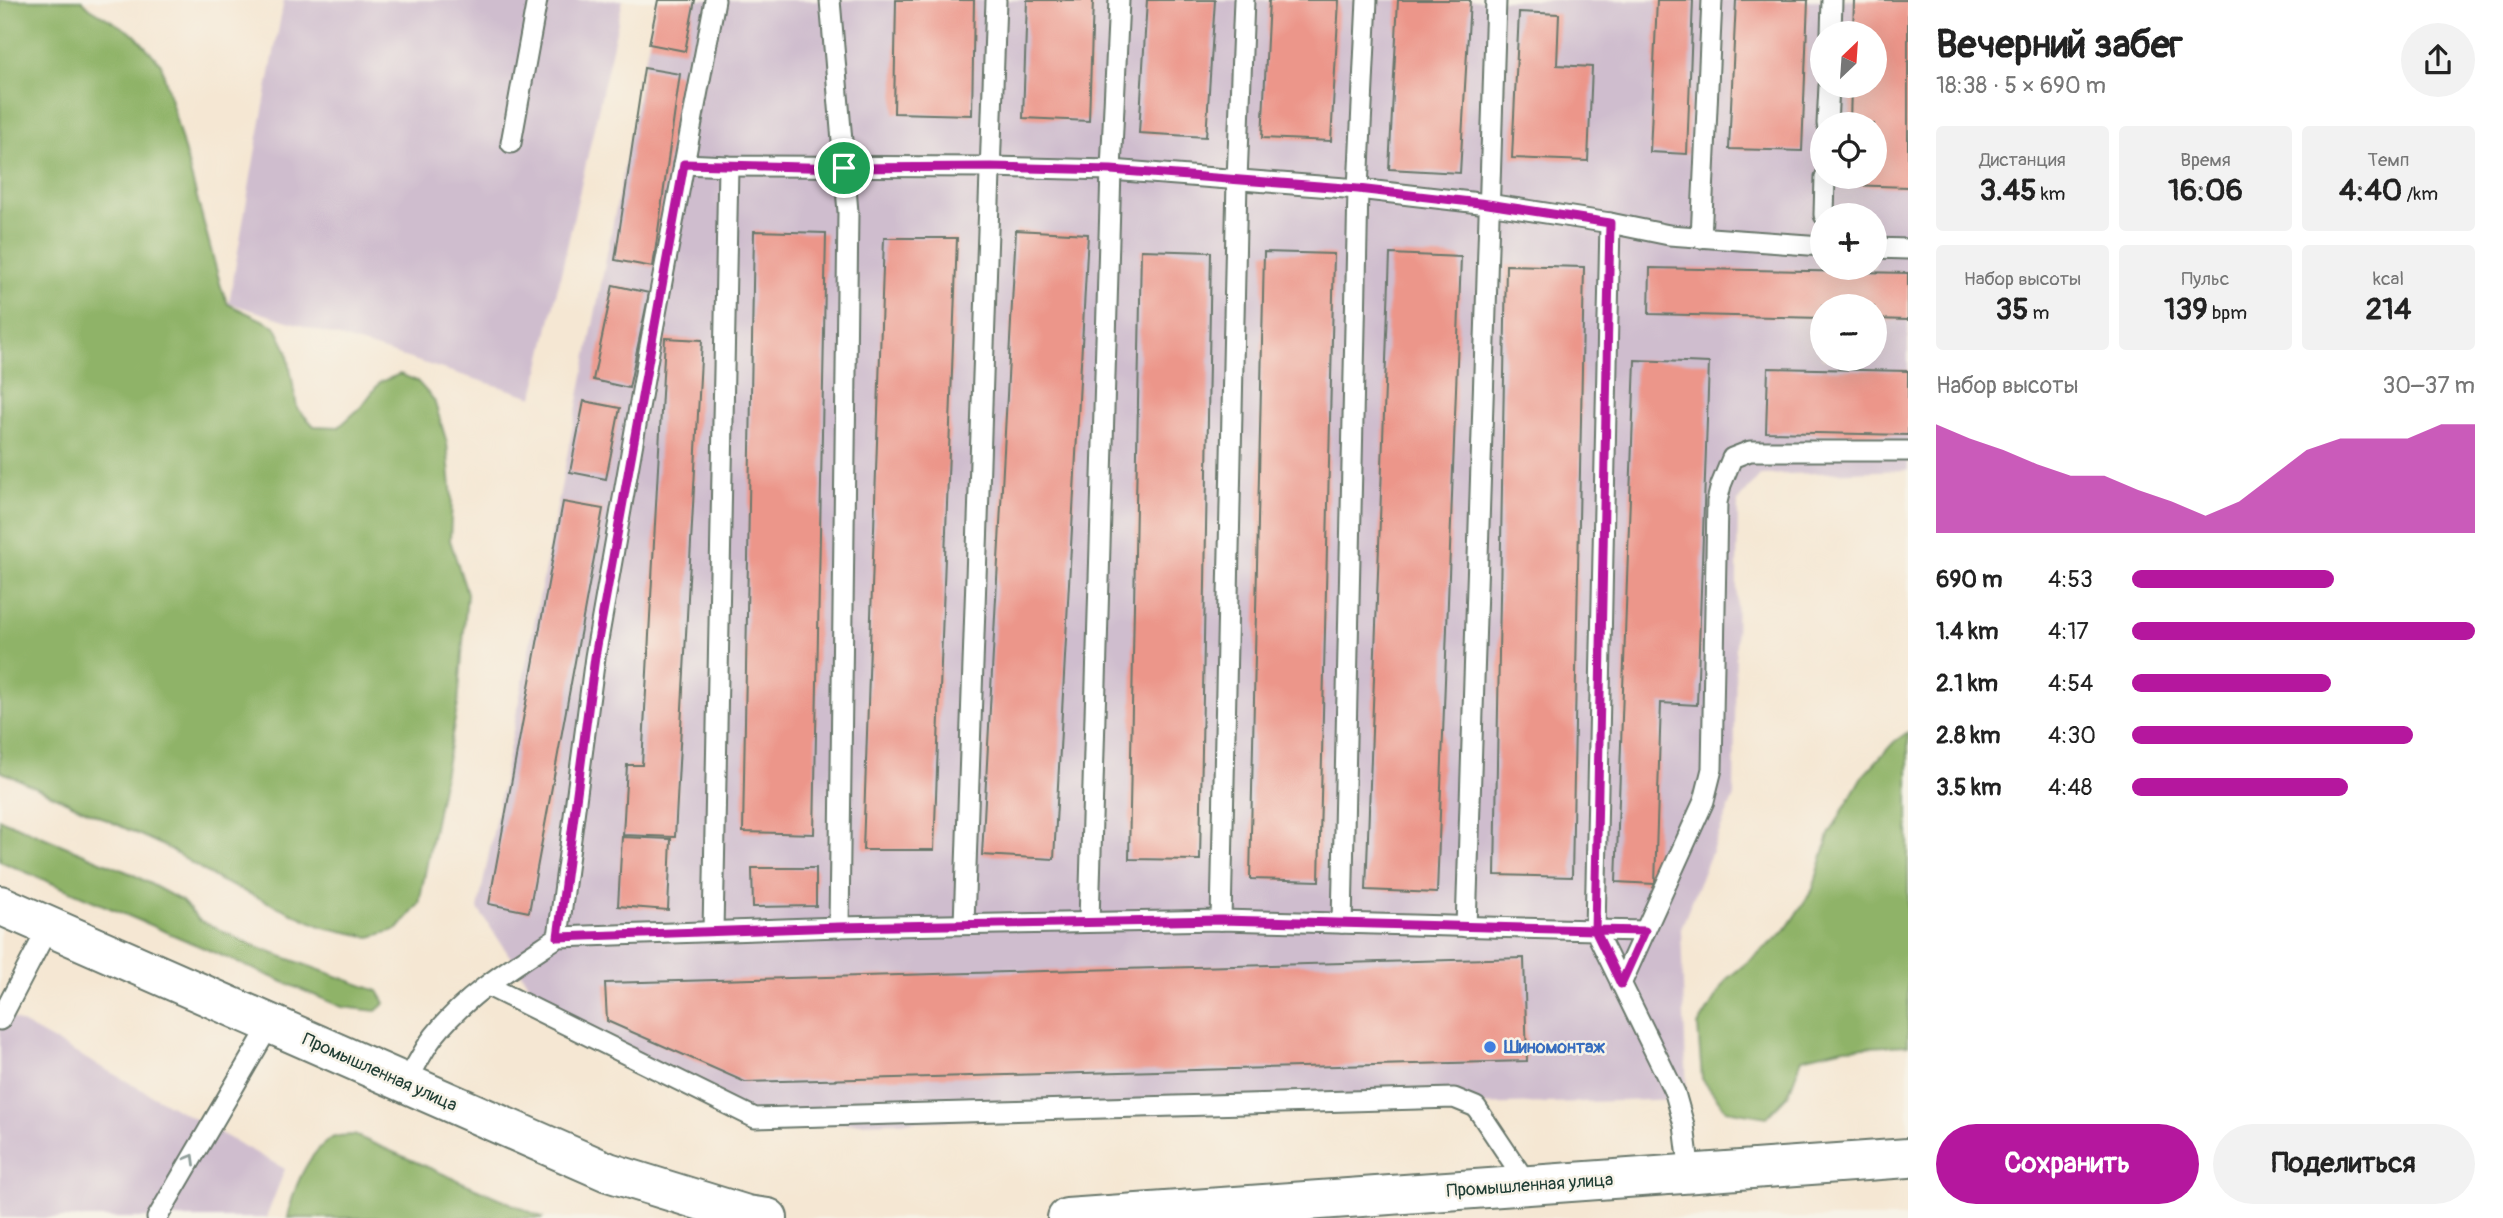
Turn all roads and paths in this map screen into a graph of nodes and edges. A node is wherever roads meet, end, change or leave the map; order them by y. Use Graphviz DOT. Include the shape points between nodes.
graph roads {
  1 [pos="537,0"];
  2 [pos="715,0"];
  3 [pos="831,0"];
  4 [pos="996,0"];
  5 [pos="1119,0"];
  6 [pos="1244,0"];
  7 [pos="1367,0"];
  8 [pos="1496,0"];
  9 [pos="1713,0"];
  10 [pos="1832,0"];
  11 [pos="1831,21"];
  12 [pos="511,143"];
  13 [pos="684,164"];
  14 [pos="728,166"];
  15 [pos="991,167"];
  16 [pos="844,168"];
  17 [pos="1111,170"];
  18 [pos="1237,180"];
  19 [pos="1358,189"];
  20 [pos="1488,204"];
  21 [pos="1610,223"];
  22 [pos="1701,238"];
  23 [pos="1810,245"];
  24 [pos="1887,248"];
  25 [pos="1908,249"];
  26 [pos="1908,451"];
  27 [pos="0,905"];
  28 [pos="1221,920"];
  29 [pos="1088,921"];
  30 [pos="1342,923"];
  31 [pos="964,924"];
  32 [pos="48,926"];
  33 [pos="1466,926"];
  34 [pos="839,927"];
  35 [pos="1595,930"];
  36 [pos="713,931"];
  37 [pos="1645,931"];
  38 [pos="558,937"];
  39 [pos="1621,984"];
  40 [pos="488,986"];
  41 [pos="0,1020"];
  42 [pos="271,1023"];
  43 [pos="406,1083"];
  44 [pos="1908,1158"];
  45 [pos="1690,1174"];
  46 [pos="1528,1185"];
  47 [pos="1351,1208"];
  48 [pos="157,1218"];
  49 [pos="768,1218"];
  50 [pos="1067,1218"];
  1 -- 12 [label="lane"];
  2 -- 13 [label="lane"];
  3 -- 16 [label="lane"];
  4 -- 15 [label="lane"];
  5 -- 17 [label="lane"];
  6 -- 18 [label="lane"];
  7 -- 19 [label="lane"];
  8 -- 20 [label="lane"];
  9 -- 22 [label="lane"];
  10 -- 11 [label="lane"];
  13 -- 14 [label="lane"];
  13 -- 38 [label="lane" via="595,657"];
  14 -- 16 [label="lane"];
  14 -- 36 [label="lane"];
  15 -- 16 [label="lane"];
  15 -- 17 [label="lane"];
  15 -- 31 [label="lane"];
  16 -- 34 [label="lane" via="848,212"];
  17 -- 18 [label="lane"];
  17 -- 29 [label="lane"];
  18 -- 19 [label="lane"];
  18 -- 28 [label="lane"];
  19 -- 20 [label="lane"];
  19 -- 30 [label="lane"];
  20 -- 21 [label="lane"];
  20 -- 33 [label="lane"];
  21 -- 22 [label="lane"];
  21 -- 35 [label="lane"];
  22 -- 23 [label="lane"];
  24 -- 25 [label="lane"];
  26 -- 37 [label="lane" via="1750,451 1732,458 1717,502 1712,769 1704,801"];
  27 -- 32 [label="street, Промышленная улица"];
  28 -- 29 [label="lane"];
  28 -- 30 [label="lane"];
  29 -- 31 [label="lane"];
  30 -- 33 [label="lane"];
  31 -- 34 [label="lane"];
  32 -- 41 [label="lane"];
  32 -- 42 [label="street, Промышленная улица"];
  33 -- 35 [label="lane"];
  34 -- 36 [label="lane"];
  35 -- 37 [label="lane"];
  35 -- 39 [label="lane"];
  36 -- 38 [label="lane"];
  37 -- 39 [label="lane"];
  38 -- 40 [label="lane"];
  39 -- 45 [label="lane" via="1675,1093"];
  40 -- 43 [label="lane" via="457,1009 432,1038"];
  40 -- 46 [label="lane" via="755,1118 1454,1098 1476,1107"];
  42 -- 43 [label="street, Промышленная улица"];
  48 -- 42 [label="lane, one-way"];
  43 -- 49 [label="street, Промышленная улица" via="608,1172"];
  44 -- 45 [label="street, Промышленная улица"];
  45 -- 46 [label="street, Промышленная улица"];
  46 -- 47 [label="street, Промышленная улица"];
  47 -- 50 [label="street, Промышленная улица"];
}
